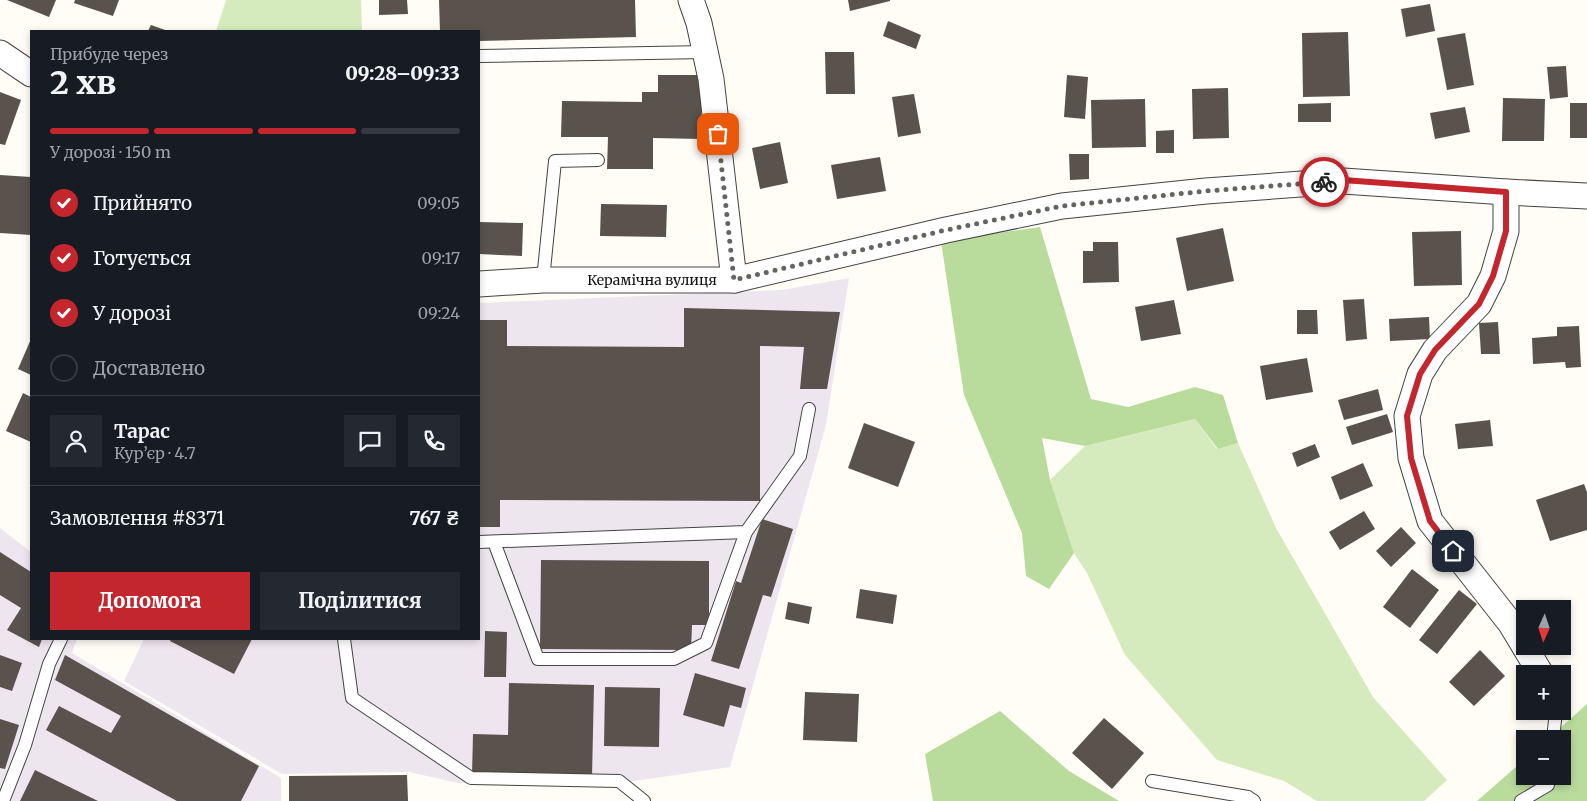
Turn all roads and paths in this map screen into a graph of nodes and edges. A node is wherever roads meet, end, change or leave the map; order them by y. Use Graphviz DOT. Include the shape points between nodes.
graph roads {
  1 [pos="690,0"];
  2 [pos="706,52"];
  3 [pos="0,53"];
  4 [pos="480,56"];
  5 [pos="30,73"];
  6 [pos="598,160"];
  7 [pos="1506,192"];
  8 [pos="1587,196"];
  9 [pos="543,280"];
  10 [pos="734,280"];
  11 [pos="480,284"];
  12 [pos="809,409"];
  13 [pos="746,532"];
  14 [pos="480,542"];
  15 [pos="494,542"];
  16 [pos="61,640"];
  17 [pos="344,640"];
  18 [pos="1536,665"];
  19 [pos="1152,781"];
  20 [pos="1548,785"];
  21 [pos="3,801"];
  22 [pos="644,801"];
  23 [pos="1254,801"];
  24 [pos="1521,801"];
  1 -- 2 [label="street"];
  2 -- 4 [label="lane"];
  2 -- 10 [label="street"];
  3 -- 5 [label="street"];
  6 -- 9 [label="lane" via="555,161"];
  7 -- 8 [label="street, Керамічна вулиця"];
  7 -- 10 [label="street, Керамічна вулиця" via="1343,180 1062,206"];
  7 -- 18 [label="street" via="1506,231 1493,276 1479,304 1435,350 1420,374 1407,416 1411,458 1430,521 1512,624"];
  9 -- 10 [label="street, Керамічна вулиця"];
  9 -- 11 [label="street, Керамічна вулиця"];
  12 -- 13 [label="lane" via="800,456"];
  13 -- 15 [label="lane"];
  13 -- 15 [label="lane" via="706,643 674,659 538,658"];
  14 -- 15 [label="lane"];
  16 -- 21 [label="lane"];
  17 -- 22 [label="lane" via="352,698 471,778 619,781"];
  19 -- 23 [label="lane" via="1248,796"];
  20 -- 24 [label="lane"];
}
